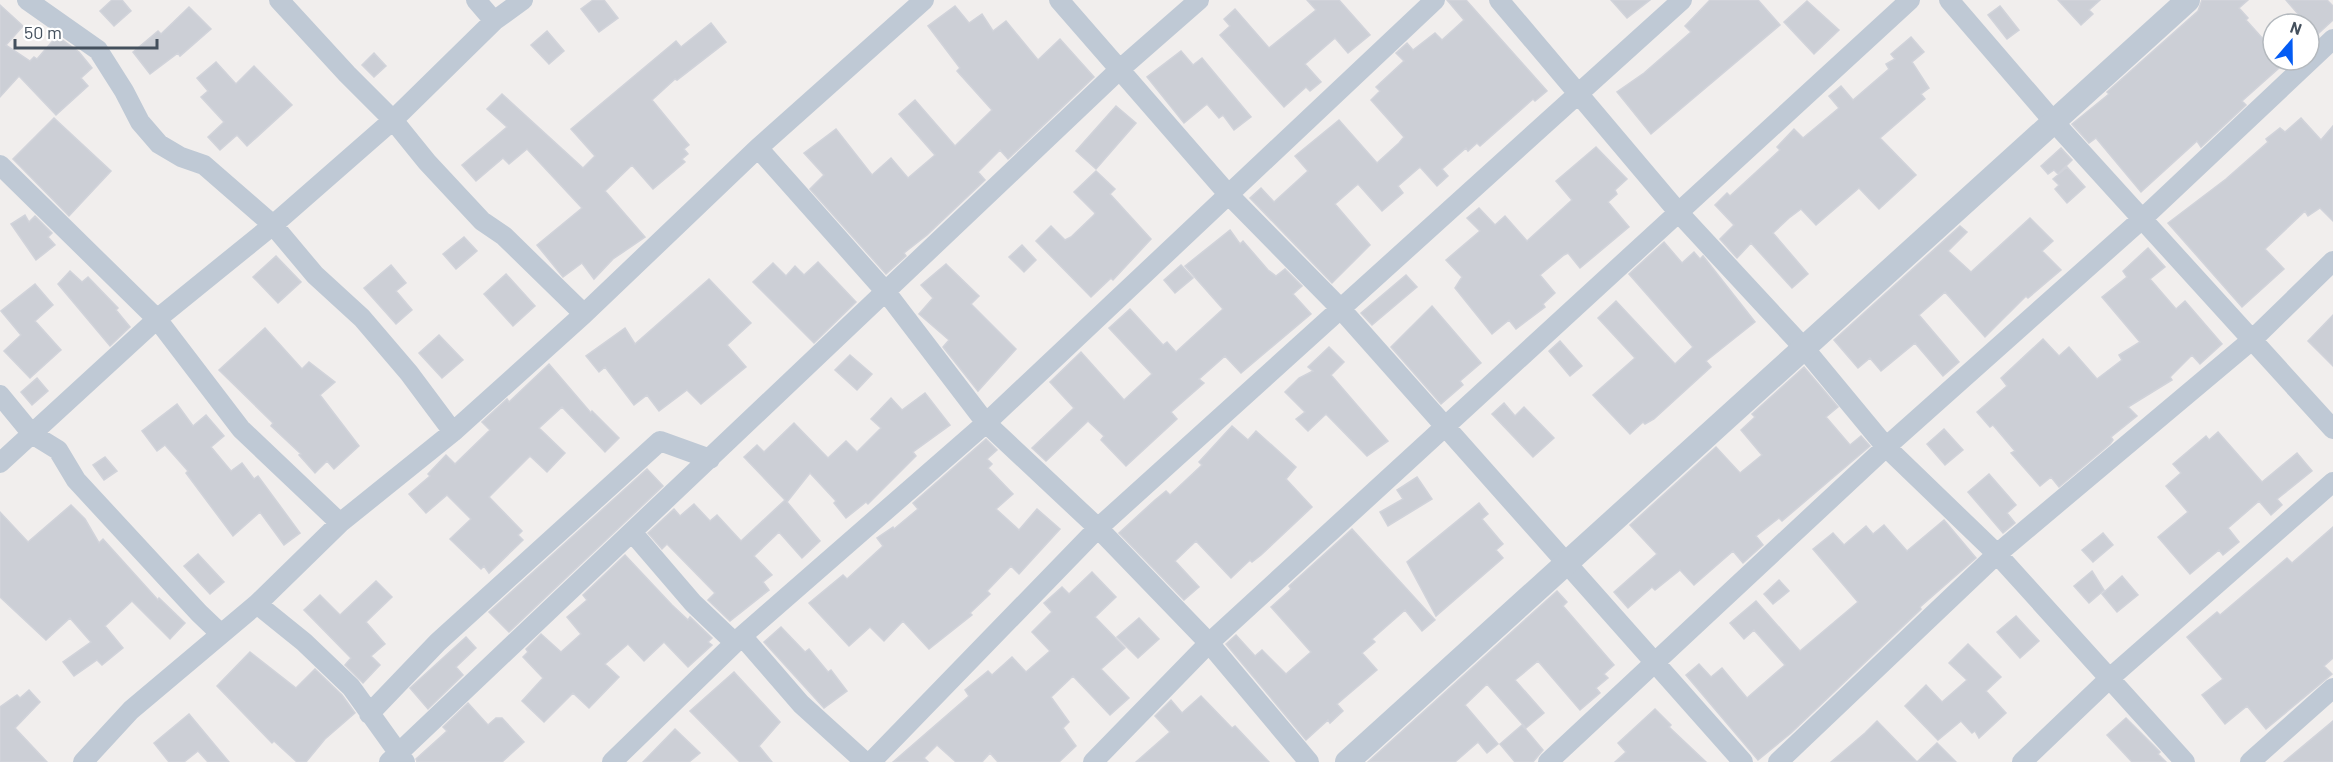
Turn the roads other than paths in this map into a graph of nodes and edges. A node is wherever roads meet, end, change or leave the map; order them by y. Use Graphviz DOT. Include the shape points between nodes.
graph roads {
  1 [pos="27,0"];
  2 [pos="279,0"];
  3 [pos="476,0"];
  4 [pos="523,0"];
  5 [pos="924,0"];
  6 [pos="1059,0"];
  7 [pos="1199,0"];
  8 [pos="1435,0"];
  9 [pos="1499,0"];
  10 [pos="1682,0"];
  11 [pos="1910,0"];
  12 [pos="1949,0"];
  13 [pos="2188,0"];
  14 [pos="494,21"];
  15 [pos="2333,39"];
  16 [pos="1119,70"];
  17 [pos="1578,94"];
  18 [pos="393,120"];
  19 [pos="2054,122"];
  20 [pos="758,148"];
  21 [pos="0,165"];
  22 [pos="1228,194"];
  23 [pos="1679,213"];
  24 [pos="2142,219"];
  25 [pos="273,225"];
  26 [pos="2333,261"];
  27 [pos="886,292"];
  28 [pos="1340,308"];
  29 [pos="584,314"];
  30 [pos="157,319"];
  31 [pos="2253,339"];
  32 [pos="1804,348"];
  33 [pos="0,395"];
  34 [pos="986,423"];
  35 [pos="1445,427"];
  36 [pos="2333,429"];
  37 [pos="453,432"];
  38 [pos="32,434"];
  39 [pos="1886,447"];
  40 [pos="710,459"];
  41 [pos="0,463"];
  42 [pos="2333,482"];
  43 [pos="340,523"];
  44 [pos="1098,528"];
  45 [pos="632,532"];
  46 [pos="1996,554"];
  47 [pos="1566,563"];
  48 [pos="257,603"];
  49 [pos="221,634"];
  50 [pos="739,639"];
  51 [pos="1209,643"];
  52 [pos="1655,660"];
  53 [pos="2111,677"];
  54 [pos="2333,688"];
  55 [pos="369,714"];
  56 [pos="397,759"];
  57 [pos="84,762"];
  58 [pos="612,762"];
  59 [pos="865,762"];
  60 [pos="871,762"];
  61 [pos="1093,762"];
  62 [pos="1310,762"];
  63 [pos="1347,762"];
  64 [pos="1548,762"];
  65 [pos="1743,762"];
  66 [pos="1778,762"];
  67 [pos="2022,762"];
  68 [pos="2186,762"];
  69 [pos="2250,762"];
  1 -- 25 [label="street" via="98,50 140,122 159,144 204,165"];
  2 -- 18 [label="street"];
  3 -- 14 [label="street"];
  4 -- 14 [label="street"];
  5 -- 20 [label="street"];
  6 -- 16 [label="street"];
  7 -- 16 [label="street"];
  8 -- 22 [label="street"];
  9 -- 17 [label="street"];
  10 -- 17 [label="street"];
  11 -- 23 [label="street"];
  12 -- 19 [label="street"];
  13 -- 19 [label="street"];
  14 -- 18 [label="street"];
  15 -- 24 [label="street"];
  16 -- 22 [label="street"];
  16 -- 27 [label="street"];
  17 -- 23 [label="street"];
  17 -- 28 [label="street"];
  18 -- 25 [label="street"];
  18 -- 29 [label="street" via="482,221 504,236"];
  19 -- 24 [label="street"];
  19 -- 32 [label="street"];
  20 -- 27 [label="street"];
  20 -- 29 [label="street"];
  21 -- 30 [label="street"];
  22 -- 28 [label="street"];
  22 -- 34 [label="street"];
  23 -- 32 [label="street"];
  23 -- 35 [label="street"];
  24 -- 31 [label="street"];
  24 -- 39 [label="street"];
  25 -- 30 [label="street"];
  25 -- 37 [label="street" via="315,275 362,318"];
  26 -- 31 [label="street"];
  27 -- 34 [label="street"];
  27 -- 40 [label="street"];
  28 -- 35 [label="street"];
  28 -- 44 [label="street"];
  29 -- 37 [label="street"];
  30 -- 38 [label="street"];
  30 -- 43 [label="street" via="241,429"];
  31 -- 36 [label="street"];
  31 -- 46 [label="street"];
  32 -- 39 [label="street"];
  32 -- 47 [label="street"];
  33 -- 38 [label="street"];
  34 -- 44 [label="street"];
  34 -- 50 [label="street"];
  35 -- 47 [label="street"];
  35 -- 51 [label="street"];
  37 -- 43 [label="street"];
  38 -- 41 [label="street"];
  38 -- 49 [label="street" via="58,450 76,480"];
  39 -- 46 [label="street"];
  39 -- 52 [label="street"];
  40 -- 45 [label="street"];
  40 -- 55 [label="street" via="660,441 438,642"];
  42 -- 53 [label="street"];
  43 -- 48 [label="street"];
  44 -- 51 [label="street"];
  44 -- 60 [label="street"];
  45 -- 50 [label="street" via="693,603"];
  45 -- 56 [label="street"];
  46 -- 53 [label="street"];
  46 -- 66 [label="street"];
  47 -- 52 [label="street"];
  47 -- 63 [label="street"];
  48 -- 49 [label="street"];
  48 -- 55 [label="street" via="351,687"];
  49 -- 57 [label="street" via="131,710"];
  50 -- 58 [label="street"];
  50 -- 59 [label="street" via="801,704"];
  51 -- 61 [label="street"];
  51 -- 62 [label="street"];
  52 -- 64 [label="street"];
  52 -- 65 [label="street"];
  53 -- 67 [label="street"];
  53 -- 68 [label="street"];
  54 -- 69 [label="street"];
  55 -- 56 [label="street"];
}
